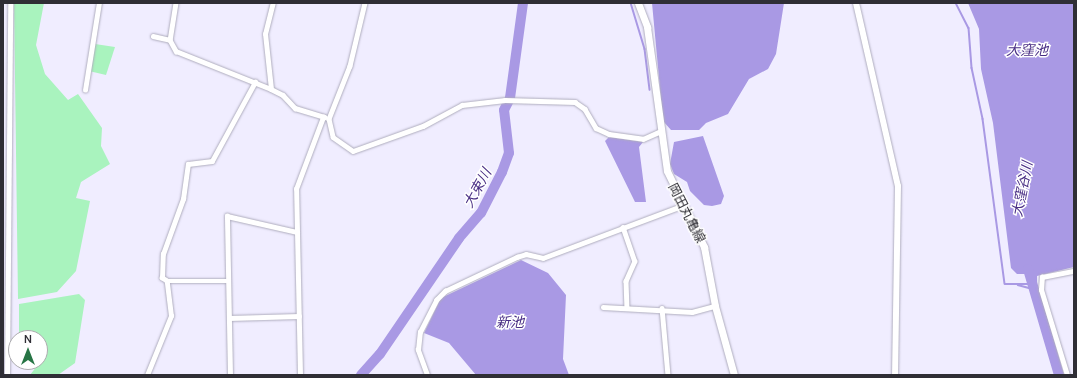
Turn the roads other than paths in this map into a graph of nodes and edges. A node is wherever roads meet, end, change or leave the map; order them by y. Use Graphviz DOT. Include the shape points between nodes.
graph roads {
  1 [pos="10,3"];
  2 [pos="99,3"];
  3 [pos="176,3"];
  4 [pos="273,3"];
  5 [pos="365,3"];
  6 [pos="638,3"];
  7 [pos="856,3"];
  8 [pos="153,36"];
  9 [pos="170,40"];
  10 [pos="255,82"];
  11 [pos="271,89"];
  12 [pos="85,90"];
  13 [pos="326,118"];
  14 [pos="659,132"];
  15 [pos="681,206"];
  16 [pos="623,227"];
  17 [pos="297,232"];
  18 [pos="1074,271"];
  19 [pos="228,280"];
  20 [pos="167,281"];
  21 [pos="715,306"];
  22 [pos="602,308"];
  23 [pos="627,308"];
  24 [pos="662,308"];
  25 [pos="299,316"];
  26 [pos="229,318"];
  27 [pos="7,375"];
  28 [pos="147,375"];
  29 [pos="230,375"];
  30 [pos="300,375"];
  31 [pos="427,375"];
  32 [pos="668,375"];
  33 [pos="734,375"];
  34 [pos="895,375"];
  35 [pos="1067,375"];
  1 -- 27 [label="street"];
  2 -- 12 [label="street"];
  3 -- 9 [label="street"];
  4 -- 11 [label="street" via="265,34"];
  5 -- 13 [label="street" via="350,66"];
  6 -- 14 [label="main road, 岡田丸亀線" via="647,28"];
  7 -- 34 [label="street" via="898,186"];
  8 -- 9 [label="street"];
  9 -- 10 [label="street" via="176,51"];
  10 -- 11 [label="street"];
  10 -- 20 [label="street" via="212,161 188,164 183,199 163,254 162,278"];
  11 -- 13 [label="street" via="283,95 295,108"];
  13 -- 14 [label="street" via="333,137 353,151 422,126 462,105 507,100 575,102 585,109 596,128 609,134 643,139"];
  13 -- 17 [label="street" via="296,189"];
  14 -- 15 [label="main road, 岡田丸亀線" via="667,171"];
  15 -- 16 [label="street"];
  15 -- 21 [label="main road, 岡田丸亀線" via="704,247"];
  16 -- 23 [label="street" via="635,261 626,281"];
  16 -- 31 [label="street" via="543,258 526,254 517,257 445,291 436,300 420,332 418,350"];
  17 -- 19 [label="street" via="227,216"];
  17 -- 25 [label="street"];
  18 -- 35 [label="street" via="1042,277 1041,290"];
  19 -- 20 [label="street"];
  19 -- 26 [label="street"];
  20 -- 28 [label="street" via="171,316"];
  21 -- 24 [label="street" via="692,312"];
  21 -- 33 [label="main road, 岡田丸亀線"];
  22 -- 23 [label="street"];
  23 -- 24 [label="street"];
  24 -- 32 [label="street"];
  25 -- 26 [label="street"];
  25 -- 30 [label="street"];
  26 -- 29 [label="street"];
}
